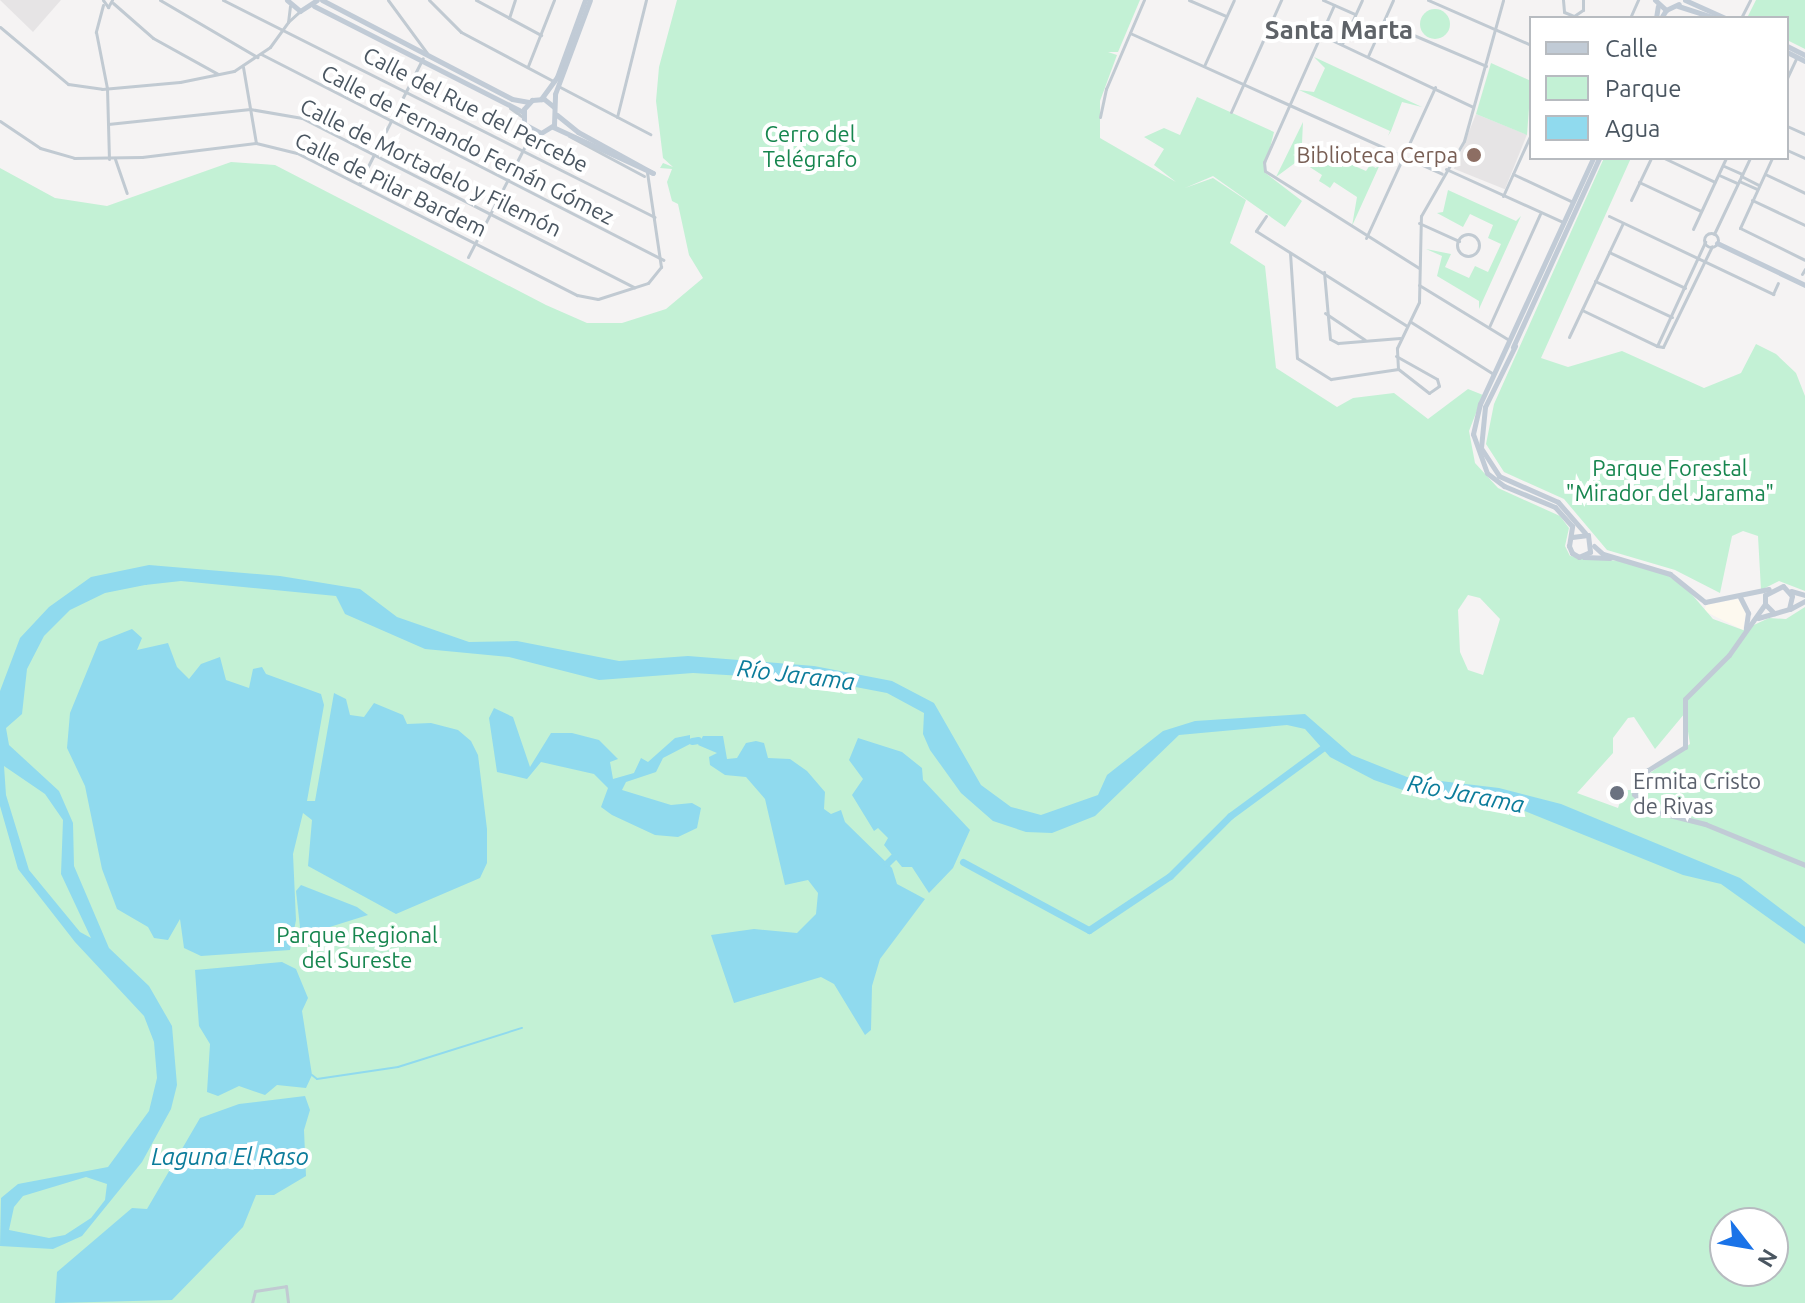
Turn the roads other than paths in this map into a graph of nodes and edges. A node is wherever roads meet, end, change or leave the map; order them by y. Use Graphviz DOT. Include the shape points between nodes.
graph roads {
  1 [pos="160,0"];
  2 [pos="223,0"];
  3 [pos="388,0"];
  4 [pos="429,0"];
  5 [pos="515,0"];
  6 [pos="554,0"];
  7 [pos="588,0"];
  8 [pos="646,0"];
  9 [pos="1144,0"];
  10 [pos="1189,0"];
  11 [pos="1234,0"];
  12 [pos="1281,0"];
  13 [pos="1323,0"];
  14 [pos="1362,0"];
  15 [pos="1393,0"];
  16 [pos="1428,0"];
  17 [pos="1503,0"];
  18 [pos="1563,0"];
  19 [pos="1583,0"];
  20 [pos="478,1"];
  21 [pos="318,2"];
  22 [pos="1682,2"];
  23 [pos="109,3"];
  24 [pos="288,3"];
  25 [pos="1657,3"];
  26 [pos="1334,5"];
  27 [pos="1666,10"];
  28 [pos="300,11"];
  29 [pos="1355,14"];
  30 [pos="1227,16"];
  31 [pos="1661,16"];
  32 [pos="1710,16"];
  33 [pos="1720,16"];
  34 [pos="509,18"];
  35 [pos="288,22"];
  36 [pos="1383,22"];
  37 [pos="0,27"];
  38 [pos="284,29"];
  39 [pos="1496,29"];
  40 [pos="4,31"];
  41 [pos="1130,33"];
  42 [pos="541,35"];
  43 [pos="1321,35"];
  44 [pos="0,36"];
  45 [pos="1342,44"];
  46 [pos="1529,44"];
  47 [pos="1789,51"];
  48 [pos="259,56"];
  49 [pos="1368,56"];
  50 [pos="1797,57"];
  51 [pos="433,58"];
  52 [pos="422,60"];
  53 [pos="1805,61"];
  54 [pos="528,66"];
  55 [pos="1204,66"];
  56 [pos="1486,66"];
  57 [pos="203,67"];
  58 [pos="243,67"];
  59 [pos="209,69"];
  60 [pos="1789,74"];
  61 [pos="222,75"];
  62 [pos="210,78"];
  63 [pos="556,84"];
  64 [pos="1243,84"];
  65 [pos="1435,87"];
  66 [pos="107,88"];
  67 [pos="406,92"];
  68 [pos="1477,97"];
  69 [pos="541,99"];
  70 [pos="1466,101"];
  71 [pos="529,102"];
  72 [pos="1290,105"];
  73 [pos="554,107"];
  74 [pos="254,109"];
  75 [pos="1474,109"];
  76 [pos="1231,112"];
  77 [pos="523,115"];
  78 [pos="557,115"];
  79 [pos="617,117"];
  80 [pos="1100,117"];
  81 [pos="0,121"];
  82 [pos="391,122"];
  83 [pos="108,124"];
  84 [pos="526,126"];
  85 [pos="552,128"];
  86 [pos="537,133"];
  87 [pos="650,134"];
  88 [pos="1529,138"];
  89 [pos="256,143"];
  90 [pos="526,144"];
  91 [pos="523,151"];
  92 [pos="375,153"];
  93 [pos="1403,156"];
  94 [pos="112,158"];
  95 [pos="1595,160"];
  96 [pos="1595,160"];
  97 [pos="1650,160"];
  98 [pos="1668,160"];
  99 [pos="1725,160"];
  100 [pos="1749,160"];
  101 [pos="1771,160"];
  102 [pos="1723,165"];
  103 [pos="1446,169"];
  104 [pos="646,174"];
  105 [pos="1442,174"];
  106 [pos="1513,174"];
  107 [pos="1765,174"];
  108 [pos="1719,175"];
  109 [pos="1740,179"];
  110 [pos="507,181"];
  111 [pos="1639,182"];
  112 [pos="1715,182"];
  113 [pos="359,184"];
  114 [pos="1758,187"];
  115 [pos="127,193"];
  116 [pos="1805,193"];
  117 [pos="1503,196"];
  118 [pos="1631,200"];
  119 [pos="1752,200"];
  120 [pos="1573,202"];
  121 [pos="1701,211"];
  122 [pos="491,212"];
  123 [pos="1541,213"];
  124 [pos="1266,216"];
  125 [pos="1609,216"];
  126 [pos="654,217"];
  127 [pos="1419,223"];
  128 [pos="1564,223"];
  129 [pos="1623,223"];
  130 [pos="1805,225"];
  131 [pos="1693,229"];
  132 [pos="1714,234"];
  133 [pos="1366,238"];
  134 [pos="1459,241"];
  135 [pos="1705,242"];
  136 [pos="475,243"];
  137 [pos="1714,245"];
  138 [pos="1609,252"];
  139 [pos="1290,253"];
  140 [pos="468,257"];
  141 [pos="1698,258"];
  142 [pos="663,260"];
  143 [pos="1805,260"];
  144 [pos="1704,261"];
  145 [pos="1419,268"];
  146 [pos="1805,269"];
  147 [pos="1324,272"];
  148 [pos="1802,274"];
  149 [pos="1595,281"];
  150 [pos="1778,283"];
  151 [pos="1419,285"];
  152 [pos="1805,285"];
  153 [pos="634,288"];
  154 [pos="1688,289"];
  155 [pos="1582,310"];
  156 [pos="1325,313"];
  157 [pos="1674,318"];
  158 [pos="1411,322"];
  159 [pos="1408,327"];
  160 [pos="1489,327"];
  161 [pos="1569,337"];
  162 [pos="1401,339"];
  163 [pos="1365,340"];
  164 [pos="1512,341"];
  165 [pos="1396,356"];
  166 [pos="1398,369"];
  167 [pos="1495,375"];
  168 [pos="1585,533"];
  169 [pos="1572,537"];
  170 [pos="1593,545"];
  171 [pos="1583,557"];
  172 [pos="1622,558"];
  173 [pos="1786,588"];
  174 [pos="1769,589"];
  175 [pos="1739,597"];
  176 [pos="1748,597"];
  177 [pos="1805,598"];
  178 [pos="1765,603"];
  179 [pos="1789,609"];
  180 [pos="1774,613"];
  181 [pos="1754,621"];
  182 [pos="1742,638"];
  183 [pos="1805,865"];
  184 [pos="252,1303"];
  185 [pos="288,1303"];
  1 -- 48 [label="street, Calle de Fernando Fernán Gómez"];
  2 -- 38 [label="street, Calle del Rue del Percebe"];
  3 -- 51 [label="street"];
  4 -- 54 [label="street" via="461,32"];
  5 -- 34 [label="street"];
  6 -- 42 [label="street"];
  7 -- 63 [label="street"];
  8 -- 79 [label="street"];
  9 -- 41 [label="street"];
  10 -- 30 [label="street"];
  11 -- 30 [label="street"];
  12 -- 64 [label="street"];
  13 -- 26 [label="street"];
  14 -- 29 [label="street"];
  15 -- 36 [label="street"];
  16 -- 39 [label="street"];
  17 -- 39 [label="street"];
  18 -- 19 [label="street" via="1563,9 1571,16 1581,13"];
  20 -- 34 [label="street"];
  21 -- 28 [label="street"];
  21 -- 51 [label="street"];
  21 -- 52 [label="street"];
  22 -- 27 [label="street"];
  22 -- 32 [label="street"];
  22 -- 33 [label="street"];
  23 -- 57 [label="street"];
  23 -- 66 [label="street" via="101,12 97,45"];
  24 -- 28 [label="street"];
  24 -- 35 [label="street"];
  25 -- 27 [label="street"];
  26 -- 29 [label="street"];
  26 -- 43 [label="street"];
  27 -- 31 [label="street"];
  28 -- 35 [label="street"];
  29 -- 45 [label="street"];
  30 -- 55 [label="street"];
  34 -- 42 [label="street"];
  35 -- 38 [label="street"];
  36 -- 49 [label="street"];
  36 -- 56 [label="street"];
  37 -- 40 [label="street"];
  38 -- 48 [label="street"];
  38 -- 67 [label="street, Calle del Rue del Percebe"];
  39 -- 46 [label="street"];
  39 -- 56 [label="street"];
  40 -- 44 [label="street"];
  40 -- 66 [label="street" via="68,84"];
  41 -- 55 [label="street"];
  41 -- 80 [label="street"];
  42 -- 54 [label="street"];
  43 -- 45 [label="street"];
  43 -- 72 [label="street"];
  45 -- 49 [label="street"];
  47 -- 50 [label="street"];
  48 -- 58 [label="street"];
  48 -- 82 [label="street, Calle de Fernando Fernán Gómez"];
  49 -- 65 [label="street"];
  50 -- 53 [label="street"];
  50 -- 60 [label="street"];
  51 -- 71 [label="street"];
  52 -- 67 [label="street"];
  52 -- 77 [label="street"];
  54 -- 63 [label="street"];
  55 -- 64 [label="street"];
  56 -- 68 [label="street"];
  57 -- 59 [label="street"];
  57 -- 62 [label="street"];
  58 -- 61 [label="street"];
  58 -- 74 [label="street"];
  59 -- 61 [label="street"];
  59 -- 62 [label="street"];
  61 -- 62 [label="street"];
  62 -- 66 [label="street"];
  63 -- 69 [label="street"];
  63 -- 73 [label="street"];
  63 -- 79 [label="street"];
  64 -- 72 [label="street"];
  64 -- 76 [label="street"];
  65 -- 70 [label="street"];
  65 -- 93 [label="street"];
  66 -- 83 [label="street"];
  67 -- 82 [label="street"];
  67 -- 91 [label="street, Calle del Rue del Percebe"];
  68 -- 70 [label="street"];
  68 -- 75 [label="street"];
  69 -- 71 [label="street"];
  69 -- 73 [label="street"];
  70 -- 75 [label="street"];
  71 -- 77 [label="street"];
  72 -- 93 [label="street"];
  72 -- 133 [label="street" via="1264,162 1268,175"];
  73 -- 78 [label="street"];
  74 -- 83 [label="street, Calle de Mortadelo y Filemón"];
  74 -- 89 [label="street"];
  74 -- 92 [label="street, Calle de Mortadelo y Filemón" via="302,118"];
  75 -- 103 [label="street" via="1464,141"];
  77 -- 84 [label="street"];
  78 -- 85 [label="street"];
  78 -- 104 [label="street" via="578,132 653,171"];
  79 -- 87 [label="street"];
  81 -- 94 [label="street, Calle de Pilar Bardem" via="53,153"];
  82 -- 92 [label="street"];
  82 -- 110 [label="street, Calle de Fernando Fernán Gómez"];
  83 -- 94 [label="street"];
  84 -- 86 [label="street"];
  84 -- 90 [label="street"];
  85 -- 86 [label="street"];
  85 -- 104 [label="street"];
  86 -- 90 [label="street"];
  88 -- 106 [label="street"];
  89 -- 94 [label="street, Calle de Pilar Bardem"];
  89 -- 113 [label="street, Calle de Pilar Bardem" via="297,153"];
  90 -- 91 [label="street"];
  91 -- 110 [label="street"];
  91 -- 126 [label="street, Calle del Rue del Percebe"];
  92 -- 113 [label="street"];
  92 -- 122 [label="street, Calle de Mortadelo y Filemón"];
  93 -- 105 [label="street"];
  93 -- 133 [label="street"];
  94 -- 115 [label="street"];
  95 -- 120 [label="street"];
  96 -- 164 [label="street"];
  97 -- 111 [label="street"];
  98 -- 112 [label="street"];
  99 -- 102 [label="street"];
  100 -- 109 [label="street"];
  101 -- 107 [label="street"];
  102 -- 108 [label="street"];
  102 -- 109 [label="street"];
  103 -- 105 [label="street"];
  103 -- 117 [label="street"];
  104 -- 126 [label="street"];
  105 -- 127 [label="street"];
  106 -- 117 [label="street"];
  106 -- 120 [label="street"];
  107 -- 114 [label="street"];
  107 -- 116 [label="street"];
  108 -- 109 [label="street"];
  108 -- 112 [label="street"];
  109 -- 114 [label="street"];
  109 -- 132 [label="street"];
  110 -- 122 [label="street"];
  110 -- 142 [label="street, Calle de Fernando Fernán Gómez"];
  111 -- 118 [label="street"];
  111 -- 121 [label="street"];
  112 -- 121 [label="street"];
  113 -- 136 [label="street, Calle de Pilar Bardem"];
  114 -- 119 [label="street"];
  117 -- 123 [label="street"];
  119 -- 130 [label="street"];
  119 -- 143 [label="street" via="1742,230"];
  120 -- 128 [label="street"];
  121 -- 131 [label="street"];
  122 -- 136 [label="street"];
  122 -- 153 [label="street, Calle de Mortadelo y Filemón"];
  123 -- 128 [label="street"];
  123 -- 160 [label="street"];
  124 -- 139 [label="street" via="1256,231"];
  125 -- 129 [label="street"];
  126 -- 142 [label="street"];
  127 -- 134 [label="street"];
  127 -- 145 [label="street"];
  128 -- 164 [label="street"];
  129 -- 138 [label="street"];
  129 -- 141 [label="street"];
  132 -- 135 [label="street"];
  132 -- 137 [label="street"];
  133 -- 145 [label="street"];
  134 -- 134 [label="street" via="1462,254 1477,251 1474,236"];
  135 -- 137 [label="street"];
  135 -- 141 [label="street"];
  136 -- 140 [label="street"];
  136 -- 153 [label="street, Calle de Pilar Bardem" via="584,297 606,299"];
  137 -- 144 [label="street"];
  137 -- 152 [label="street"];
  138 -- 149 [label="street"];
  138 -- 154 [label="street"];
  139 -- 147 [label="street"];
  139 -- 166 [label="street" via="1297,358 1331,379"];
  141 -- 144 [label="street"];
  141 -- 154 [label="street"];
  142 -- 153 [label="street, Calle de Pilar Bardem" via="652,280"];
  144 -- 150 [label="street" via="1773,294"];
  144 -- 154 [label="street"];
  145 -- 151 [label="street"];
  146 -- 148 [label="street"];
  147 -- 156 [label="street"];
  147 -- 159 [label="street"];
  149 -- 155 [label="street"];
  149 -- 157 [label="street"];
  151 -- 158 [label="street"];
  151 -- 160 [label="street"];
  154 -- 157 [label="street"];
  155 -- 157 [label="street" via="1657,346"];
  155 -- 161 [label="street"];
  156 -- 163 [label="street"];
  156 -- 163 [label="street" via="1327,336 1334,342"];
  158 -- 159 [label="street"];
  158 -- 167 [label="street"];
  159 -- 162 [label="street"];
  160 -- 164 [label="street"];
  162 -- 163 [label="street"];
  162 -- 165 [label="street"];
  164 -- 167 [label="street"];
  164 -- 168 [label="street" via="1485,407 1481,448 1499,476 1558,502"];
  165 -- 166 [label="street"];
  165 -- 166 [label="street" via="1426,372 1439,386 1429,393"];
  167 -- 169 [label="street" via="1475,421 1480,463 1504,486 1563,513"];
  168 -- 169 [label="street"];
  168 -- 170 [label="street"];
  169 -- 171 [label="street" via="1570,550"];
  170 -- 171 [label="street"];
  170 -- 172 [label="street" via="1603,554"];
  171 -- 172 [label="street"];
  172 -- 175 [label="street" via="1670,574 1705,602"];
  173 -- 174 [label="street"];
  173 -- 177 [label="street"];
  173 -- 179 [label="street" via="1792,596"];
  174 -- 176 [label="street"];
  174 -- 178 [label="street"];
  175 -- 176 [label="street"];
  175 -- 182 [label="street" via="1748,613"];
  176 -- 178 [label="street"];
  177 -- 179 [label="street"];
  178 -- 180 [label="street"];
  178 -- 181 [label="street"];
  179 -- 180 [label="street"];
  180 -- 181 [label="street"];
  181 -- 182 [label="street"];
  182 -- 183 [label="street" via="1685,699 1685,747 1640,778 1635,798 1649,810 1705,824"];
  184 -- 185 [label="street" via="255,1291 286,1286"];
}
